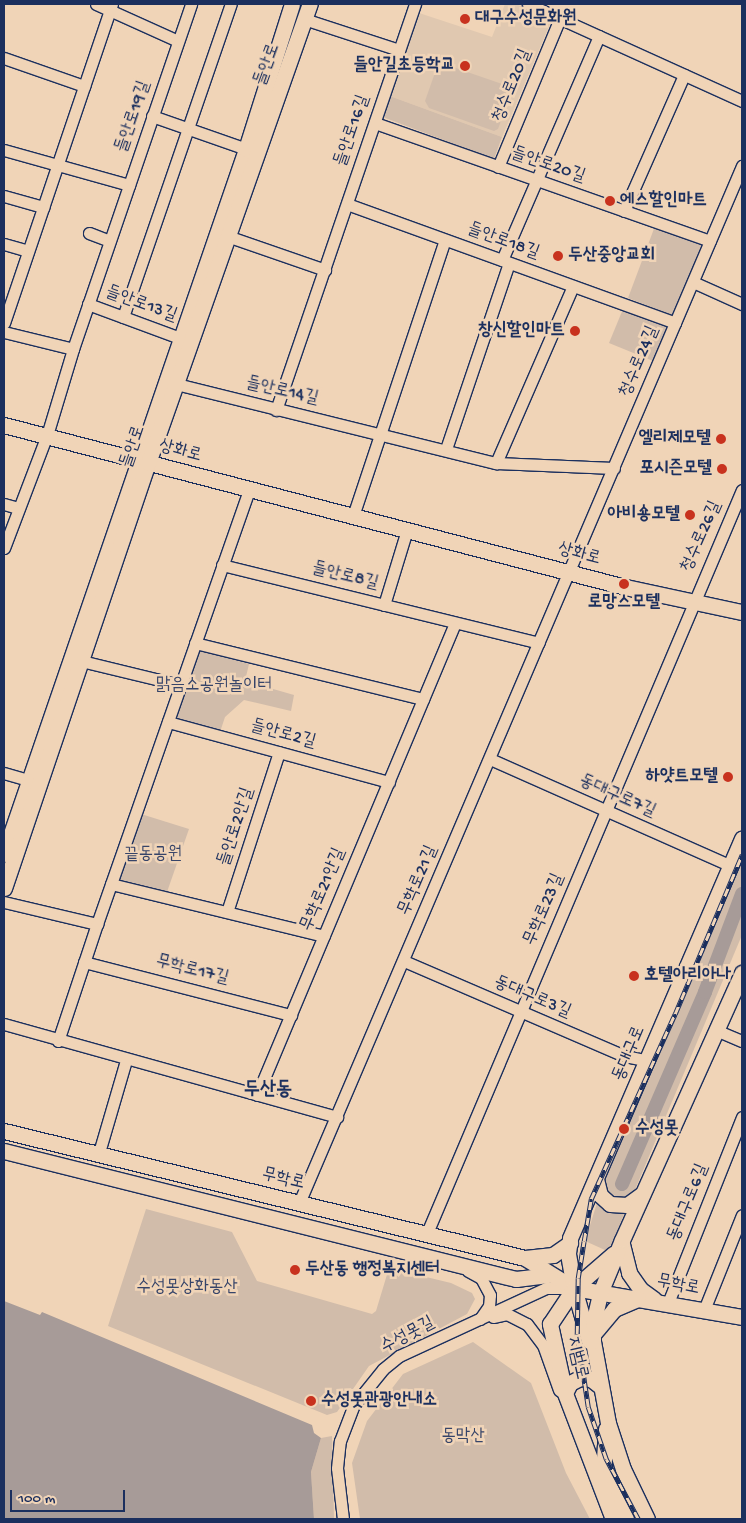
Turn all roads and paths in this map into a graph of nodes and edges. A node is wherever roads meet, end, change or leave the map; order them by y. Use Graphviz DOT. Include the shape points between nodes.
graph roads {
  1 [pos="96,4"];
  2 [pos="191,4"];
  3 [pos="231,4"];
  4 [pos="292,4"];
  5 [pos="310,4"];
  6 [pos="415,4"];
  7 [pos="528,4"];
  8 [pos="111,7"];
  9 [pos="555,12"];
  10 [pos="304,20"];
  11 [pos="599,36"];
  12 [pos="178,41"];
  13 [pos="399,50"];
  14 [pos="4,58"];
  15 [pos="684,75"];
  16 [pos="84,86"];
  17 [pos="742,101"];
  18 [pos="152,116"];
  19 [pos="375,123"];
  20 [pos="188,129"];
  21 [pos="4,150"];
  22 [pos="246,150"];
  23 [pos="57,165"];
  24 [pos="742,166"];
  25 [pos="498,168"];
  26 [pos="536,181"];
  27 [pos="129,185"];
  28 [pos="4,196"];
  29 [pos="347,204"];
  30 [pos="43,207"];
  31 [pos="624,211"];
  32 [pos="89,233"];
  33 [pos="228,236"];
  34 [pos="445,240"];
  35 [pos="110,241"];
  36 [pos="710,241"];
  37 [pos="4,244"];
  38 [pos="28,251"];
  39 [pos="505,262"];
  40 [pos="325,270"];
  41 [pos="693,282"];
  42 [pos="573,286"];
  43 [pos="88,304"];
  44 [pos="742,304"];
  45 [pos="123,316"];
  46 [pos="4,323"];
  47 [pos="675,323"];
  48 [pos="4,332"];
  49 [pos="180,338"];
  50 [pos="73,349"];
  51 [pos="176,384"];
  52 [pos="276,410"];
  53 [pos="4,424"];
  54 [pos="381,434"];
  55 [pos="44,435"];
  56 [pos="446,449"];
  57 [pos="143,462"];
  58 [pos="496,462"];
  59 [pos="614,468"];
  60 [pos="249,489"];
  61 [pos="742,490"];
  62 [pos="4,504"];
  63 [pos="18,508"];
  64 [pos="353,516"];
  65 [pos="407,530"];
  66 [pos="4,548"];
  67 [pos="222,565"];
  68 [pos="569,572"];
  69 [pos="695,599"];
  70 [pos="384,605"];
  71 [pos="742,612"];
  72 [pos="455,623"];
  73 [pos="195,643"];
  74 [pos="539,644"];
  75 [pos="81,661"];
  76 [pos="180,686"];
  77 [pos="423,699"];
  78 [pos="168,722"];
  79 [pos="280,752"];
  80 [pos="490,759"];
  81 [pos="4,773"];
  82 [pos="29,780"];
  83 [pos="389,782"];
  84 [pos="606,812"];
  85 [pos="742,838"];
  86 [pos="4,854"];
  87 [pos="731,866"];
  88 [pos="111,884"];
  89 [pos="4,888"];
  90 [pos="4,902"];
  91 [pos="227,912"];
  92 [pos="97,924"];
  93 [pos="324,936"];
  94 [pos="84,962"];
  95 [pos="404,962"];
  96 [pos="742,973"];
  97 [pos="521,1012"];
  98 [pos="291,1015"];
  99 [pos="4,1024"];
  100 [pos="718,1030"];
  101 [pos="58,1041"];
  102 [pos="742,1041"];
  103 [pos="126,1060"];
  104 [pos="648,1061"];
  105 [pos="257,1096"];
  106 [pos="336,1117"];
  107 [pos="742,1117"];
  108 [pos="4,1131"];
  109 [pos="4,1151"];
  110 [pos="98,1156"];
  111 [pos="596,1179"];
  112 [pos="643,1192"];
  113 [pos="299,1203"];
  114 [pos="742,1215"];
  115 [pos="427,1233"];
  116 [pos="622,1240"];
  117 [pos="570,1242"];
  118 [pos="525,1258"];
  119 [pos="455,1262"];
  120 [pos="550,1275"];
  121 [pos="574,1288"];
  122 [pos="600,1293"];
  123 [pos="656,1300"];
  124 [pos="704,1310"];
  125 [pos="742,1317"];
  126 [pos="479,1320"];
  127 [pos="593,1341"];
  128 [pos="598,1370"];
  129 [pos="600,1386"];
  130 [pos="565,1393"];
  131 [pos="607,1418"];
  132 [pos="574,1421"];
  133 [pos="343,1519"];
  134 [pos="613,1519"];
  135 [pos="626,1519"];
  136 [pos="647,1519"];
  1 -- 8 [label="street"];
  2 -- 12 [label="street, 들안로19길"];
  3 -- 20 [label="street"];
  4 -- 22 [label="main road, 들안로"];
  5 -- 10 [label="main road, 들안로"];
  6 -- 13 [label="street, 들안로16길"];
  7 -- 9 [label="street"];
  8 -- 12 [label="street"];
  8 -- 16 [label="street"];
  9 -- 11 [label="street"];
  9 -- 25 [label="street, 청수로20길"];
  10 -- 13 [label="street"];
  10 -- 33 [label="main road, 들안로"];
  11 -- 15 [label="street"];
  11 -- 26 [label="street"];
  12 -- 18 [label="street, 들안로19길"];
  13 -- 19 [label="street, 들안로16길"];
  14 -- 16 [label="street"];
  15 -- 17 [label="street"];
  15 -- 31 [label="street"];
  16 -- 23 [label="street"];
  18 -- 20 [label="street"];
  18 -- 27 [label="street, 들안로19길"];
  19 -- 25 [label="street, 들안로20길"];
  19 -- 29 [label="street, 들안로16길"];
  20 -- 22 [label="street"];
  20 -- 45 [label="street"];
  21 -- 23 [label="street"];
  22 -- 49 [label="main road, 들안로"];
  23 -- 27 [label="street"];
  23 -- 30 [label="street"];
  24 -- 36 [label="street, 청수로24길"];
  25 -- 26 [label="street, 들안로20길"];
  26 -- 31 [label="street, 들안로20길"];
  26 -- 39 [label="street"];
  27 -- 35 [label="street, 들안로19길"];
  28 -- 30 [label="street"];
  29 -- 34 [label="street, 들안로18길"];
  29 -- 40 [label="street, 들안로16길"];
  30 -- 38 [label="street"];
  31 -- 36 [label="street, 들안로20길"];
  32 -- 35 [label="street"];
  33 -- 40 [label="street"];
  33 -- 51 [label="main road, 들안로"];
  34 -- 39 [label="street, 들안로18길"];
  34 -- 54 [label="street"];
  35 -- 43 [label="street, 들안로19길"];
  36 -- 41 [label="street, 청수로24길"];
  37 -- 38 [label="street"];
  38 -- 46 [label="street"];
  39 -- 42 [label="street, 들안로18길"];
  39 -- 56 [label="street"];
  40 -- 52 [label="street, 들안로16길"];
  41 -- 44 [label="street"];
  41 -- 47 [label="street, 청수로24길"];
  42 -- 47 [label="street, 들안로18길"];
  42 -- 58 [label="street"];
  43 -- 45 [label="street, 들안로13길"];
  43 -- 50 [label="street, 들안로13길"];
  45 -- 49 [label="street, 들안로13길"];
  47 -- 59 [label="street, 청수로24길"];
  48 -- 50 [label="street"];
  49 -- 57 [label="main road, 들안로"];
  50 -- 55 [label="street" via="48,432"];
  51 -- 52 [label="street, 들안로14길"];
  51 -- 57 [label="main road, 들안로"];
  52 -- 54 [label="street, 들안로14길"];
  53 -- 55 [label="main road, 상화로"];
  54 -- 56 [label="street, 들안로14길"];
  54 -- 64 [label="street"];
  55 -- 57 [label="main road, 상화로"];
  55 -- 63 [label="street"];
  56 -- 58 [label="street, 들안로14길"];
  57 -- 60 [label="main road, 상화로"];
  57 -- 75 [label="main road, 들안로"];
  57 -- 82 [label="main road, 들안로"];
  58 -- 59 [label="street, 들안로14길"];
  59 -- 68 [label="street, 청수로24길"];
  60 -- 64 [label="main road, 상화로"];
  60 -- 67 [label="street"];
  61 -- 69 [label="street, 청수로26길"];
  62 -- 63 [label="street"];
  63 -- 66 [label="street"];
  64 -- 65 [label="main road, 상화로"];
  65 -- 68 [label="main road, 상화로"];
  65 -- 70 [label="street"];
  67 -- 70 [label="street, 들안로8길"];
  67 -- 73 [label="street"];
  68 -- 69 [label="main road, 상화로"];
  68 -- 74 [label="street, 무학로21길"];
  69 -- 71 [label="main road, 상화로"];
  69 -- 84 [label="street, 무학로23길"];
  70 -- 72 [label="street, 들안로8길"];
  72 -- 74 [label="street, 들안로8길"];
  72 -- 77 [label="street, 무학로21안길"];
  73 -- 76 [label="street"];
  73 -- 77 [label="street"];
  74 -- 80 [label="street, 무학로21길"];
  75 -- 76 [label="street"];
  75 -- 89 [label="main road, 들안로"];
  76 -- 78 [label="street"];
  77 -- 83 [label="street, 무학로21안길"];
  78 -- 79 [label="street, 들안로2길"];
  78 -- 88 [label="street"];
  79 -- 83 [label="street, 들안로2길"];
  79 -- 91 [label="street, 들안로2안길"];
  80 -- 84 [label="street, 동대구로7길"];
  80 -- 95 [label="street, 무학로21길"];
  81 -- 82 [label="street"];
  82 -- 86 [label="main road, 들안로"];
  83 -- 93 [label="street, 무학로21안길"];
  84 -- 87 [label="street, 동대구로7길"];
  84 -- 97 [label="street, 무학로23길"];
  85 -- 87 [label="main road, 동대구로"];
  87 -- 104 [label="main road, 동대구로"];
  88 -- 91 [label="street"];
  88 -- 92 [label="street"];
  90 -- 92 [label="street"];
  91 -- 93 [label="street"];
  92 -- 94 [label="street"];
  93 -- 98 [label="street, 무학로21안길"];
  94 -- 98 [label="street, 무학로17길"];
  94 -- 101 [label="street"];
  95 -- 97 [label="street, 동대구로3길"];
  95 -- 106 [label="street, 무학로21길"];
  96 -- 100 [label="main road"];
  97 -- 104 [label="street, 동대구로3길" via="625,1056"];
  97 -- 115 [label="street, 무학로23길"];
  98 -- 105 [label="street, 무학로21안길"];
  99 -- 101 [label="street"];
  100 -- 102 [label="street"];
  100 -- 112 [label="main road"];
  101 -- 103 [label="street"];
  103 -- 105 [label="street"];
  103 -- 110 [label="street"];
  104 -- 111 [label="main road, 동대구로"];
  105 -- 106 [label="street"];
  106 -- 113 [label="street, 무학로21길"];
  107 -- 123 [label="street, 동대구로6길"];
  108 -- 110 [label="main road, 무학로"];
  109 -- 119 [label="main road"];
  110 -- 113 [label="main road, 무학로"];
  111 -- 112 [label="main road" via="600,1195 613,1205 630,1204"];
  111 -- 117 [label="main road, 동대구로"];
  112 -- 116 [label="main road"];
  113 -- 115 [label="main road, 무학로"];
  114 -- 124 [label="street"];
  115 -- 118 [label="main road, 무학로"];
  116 -- 121 [label="main road" via="609,1260"];
  116 -- 122 [label="main road, 지범로"];
  116 -- 123 [label="main road" via="629,1273 640,1289"];
  117 -- 118 [label="main road" via="552,1255"];
  117 -- 121 [label="main road, 동대구로"];
  118 -- 120 [label="main road, 무학로"];
  119 -- 120 [label="main road" via="516,1279"];
  119 -- 126 [label="street" via="488,1286 489,1306"];
  120 -- 121 [label="main road, 무학로"];
  121 -- 122 [label="main road, 무학로"];
  121 -- 126 [label="street, 수성못길" via="546,1288"];
  121 -- 128 [label="main road, 지범로"];
  121 -- 130 [label="main road, 지범로" via="550,1324"];
  122 -- 123 [label="main road, 무학로"];
  122 -- 127 [label="main road, 지범로"];
  123 -- 124 [label="main road, 무학로"];
  123 -- 127 [label="main road" via="614,1309 600,1323"];
  124 -- 125 [label="main road, 무학로"];
  126 -- 132 [label="street" via="507,1314 527,1324 543,1345 556,1384"];
  126 -- 133 [label="street, 수성못길" via="399,1356 373,1380 354,1405 340,1441 337,1468"];
  127 -- 128 [label="main road, 지범로"];
  128 -- 129 [label="main road, 지범로"];
  129 -- 130 [label="main road" via="591,1379 580,1378 570,1383"];
  129 -- 131 [label="main road, 지범로"];
  130 -- 132 [label="main road, 지범로"];
  131 -- 135 [label="main road" via="603,1474"];
  131 -- 136 [label="main road, 지범로" via="623,1470"];
  132 -- 134 [label="main road, 지범로"];
}
